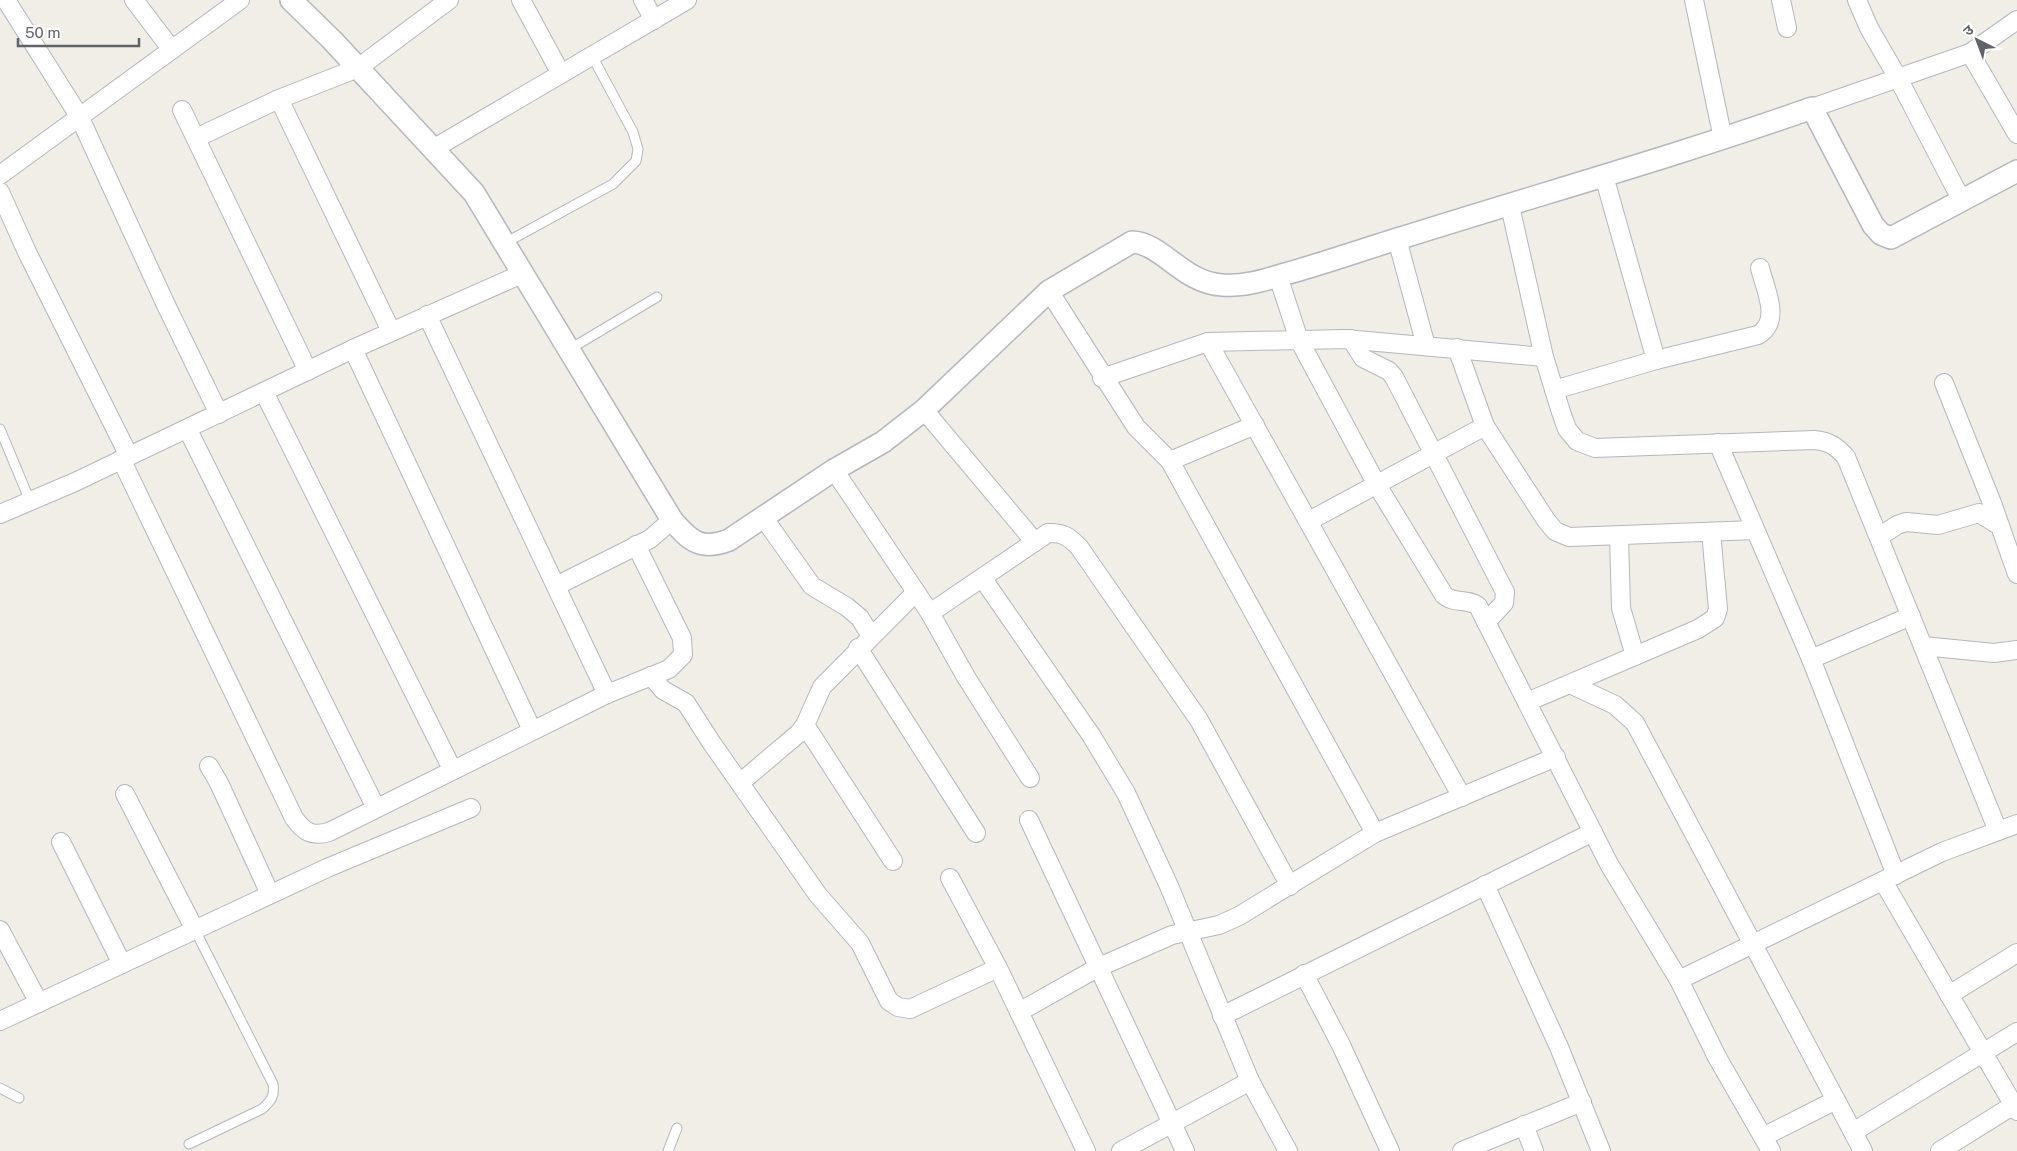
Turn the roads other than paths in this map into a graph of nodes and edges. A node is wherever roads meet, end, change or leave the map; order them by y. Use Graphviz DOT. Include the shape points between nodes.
graph roads {
  1 [pos="6,0"];
  2 [pos="134,0"];
  3 [pos="240,0"];
  4 [pos="291,0"];
  5 [pos="449,0"];
  6 [pos="521,0"];
  7 [pos="643,0"];
  8 [pos="687,0"];
  9 [pos="1694,0"];
  10 [pos="1781,0"];
  11 [pos="1857,0"];
  12 [pos="654,20"];
  13 [pos="2017,20"];
  14 [pos="1787,28"];
  15 [pos="172,50"];
  16 [pos="1970,53"];
  17 [pos="592,56"];
  18 [pos="358,68"];
  19 [pos="561,74"];
  20 [pos="1898,78"];
  21 [pos="279,99"];
  22 [pos="1812,108"];
  23 [pos="182,110"];
  24 [pos="80,116"];
  25 [pos="2017,134"];
  26 [pos="196,138"];
  27 [pos="1723,139"];
  28 [pos="433,149"];
  29 [pos="2017,171"];
  30 [pos="0,174"];
  31 [pos="1604,176"];
  32 [pos="0,192"];
  33 [pos="1962,201"];
  34 [pos="1510,206"];
  35 [pos="1397,239"];
  36 [pos="505,243"];
  37 [pos="1760,268"];
  38 [pos="524,273"];
  39 [pos="1278,276"];
  40 [pos="1049,292"];
  41 [pos="657,297"];
  42 [pos="427,315"];
  43 [pos="391,331"];
  44 [pos="1350,339"];
  45 [pos="1299,340"];
  46 [pos="1208,342"];
  47 [pos="1426,346"];
  48 [pos="1457,348"];
  49 [pos="353,349"];
  50 [pos="570,349"];
  51 [pos="1544,357"];
  52 [pos="1656,360"];
  53 [pos="308,370"];
  54 [pos="1102,378"];
  55 [pos="1944,383"];
  56 [pos="1554,390"];
  57 [pos="264,392"];
  58 [pos="924,410"];
  59 [pos="219,414"];
  60 [pos="1255,425"];
  61 [pos="1485,426"];
  62 [pos="0,429"];
  63 [pos="188,430"];
  64 [pos="1718,443"];
  65 [pos="1434,454"];
  66 [pos="125,458"];
  67 [pos="1170,461"];
  68 [pos="834,470"];
  69 [pos="1377,484"];
  70 [pos="30,501"];
  71 [pos="0,514"];
  72 [pos="763,517"];
  73 [pos="672,520"];
  74 [pos="1308,521"];
  75 [pos="2000,526"];
  76 [pos="1755,530"];
  77 [pos="1711,532"];
  78 [pos="1619,536"];
  79 [pos="1879,537"];
  80 [pos="1035,542"];
  81 [pos="636,545"];
  82 [pos="2013,555"];
  83 [pos="2017,574"];
  84 [pos="983,579"];
  85 [pos="556,586"];
  86 [pos="916,592"];
  87 [pos="930,613"];
  88 [pos="1910,616"];
  89 [pos="1486,622"];
  90 [pos="871,636"];
  91 [pos="1923,646"];
  92 [pos="858,648"];
  93 [pos="2017,650"];
  94 [pos="1635,656"];
  95 [pos="1811,659"];
  96 [pos="651,676"];
  97 [pos="1570,684"];
  98 [pos="607,694"];
  99 [pos="1528,702"];
  100 [pos="805,725"];
  101 [pos="532,730"];
  102 [pos="1556,757"];
  103 [pos="209,766"];
  104 [pos="452,769"];
  105 [pos="1030,778"];
  106 [pos="740,783"];
  107 [pos="125,794"];
  108 [pos="1462,797"];
  109 [pos="376,808"];
  110 [pos="471,808"];
  111 [pos="1029,820"];
  112 [pos="2017,824"];
  113 [pos="1998,831"];
  114 [pos="1593,832"];
  115 [pos="976,833"];
  116 [pos="1375,834"];
  117 [pos="61,842"];
  118 [pos="894,861"];
  119 [pos="950,878"];
  120 [pos="1889,878"];
  121 [pos="1485,885"];
  122 [pos="1290,886"];
  123 [pos="270,894"];
  124 [pos="0,930"];
  125 [pos="195,930"];
  126 [pos="1186,931"];
  127 [pos="1753,945"];
  128 [pos="2017,953"];
  129 [pos="122,964"];
  130 [pos="998,968"];
  131 [pos="1097,968"];
  132 [pos="1304,974"];
  133 [pos="1680,980"];
  134 [pos="1949,995"];
  135 [pos="39,1003"];
  136 [pos="1019,1012"];
  137 [pos="1222,1016"];
  138 [pos="0,1021"];
  139 [pos="2017,1032"];
  140 [pos="1982,1052"];
  141 [pos="1250,1081"];
  142 [pos="0,1088"];
  143 [pos="19,1098"];
  144 [pos="1836,1100"];
  145 [pos="1582,1102"];
  146 [pos="2016,1106"];
  147 [pos="1172,1123"];
  148 [pos="1524,1125"];
  149 [pos="677,1128"];
  150 [pos="1853,1132"];
  151 [pos="189,1144"];
  152 [pos="1767,1144"];
  153 [pos="668,1151"];
  154 [pos="1086,1151"];
  155 [pos="1121,1151"];
  156 [pos="1185,1151"];
  157 [pos="1288,1151"];
  158 [pos="1390,1151"];
  159 [pos="1462,1151"];
  160 [pos="1534,1151"];
  161 [pos="1601,1151"];
  162 [pos="1863,1151"];
  163 [pos="1940,1151"];
  1 -- 24 [label="street"];
  2 -- 15 [label="street"];
  3 -- 15 [label="street"];
  4 -- 18 [label="street"];
  5 -- 18 [label="street"];
  6 -- 19 [label="street"];
  7 -- 12 [label="street"];
  8 -- 12 [label="street"];
  9 -- 27 [label="street"];
  10 -- 14 [label="street"];
  11 -- 20 [label="street"];
  12 -- 17 [label="street"];
  13 -- 16 [label="street"];
  15 -- 24 [label="street"];
  16 -- 20 [label="street"];
  16 -- 25 [label="street"];
  17 -- 19 [label="street"];
  17 -- 36 [label="lane" via="633,132 638,149 636,161 613,184"];
  18 -- 21 [label="street"];
  18 -- 28 [label="street"];
  19 -- 28 [label="street"];
  20 -- 22 [label="street"];
  20 -- 33 [label="street"];
  21 -- 26 [label="street"];
  21 -- 43 [label="street"];
  22 -- 27 [label="street"];
  22 -- 33 [label="street" via="1873,225 1881,234 1892,238"];
  23 -- 26 [label="street"];
  24 -- 30 [label="street"];
  24 -- 59 [label="street"];
  26 -- 53 [label="street"];
  27 -- 31 [label="street"];
  28 -- 36 [label="street" via="474,193"];
  29 -- 33 [label="street"];
  31 -- 34 [label="street"];
  31 -- 52 [label="street"];
  32 -- 66 [label="street"];
  34 -- 35 [label="street"];
  34 -- 51 [label="street"];
  35 -- 39 [label="street"];
  35 -- 47 [label="street"];
  36 -- 38 [label="street"];
  37 -- 52 [label="street" via="1771,312 1767,330"];
  38 -- 42 [label="street"];
  38 -- 50 [label="street"];
  39 -- 40 [label="street" via="1221,286 1179,270 1144,243 1132,242"];
  39 -- 45 [label="street"];
  40 -- 54 [label="street"];
  40 -- 58 [label="street"];
  41 -- 50 [label="lane"];
  42 -- 43 [label="street"];
  42 -- 85 [label="street"];
  43 -- 49 [label="street"];
  44 -- 45 [label="street"];
  44 -- 47 [label="street"];
  44 -- 65 [label="street" via="1363,358 1389,371 1394,377"];
  45 -- 46 [label="street"];
  45 -- 69 [label="street"];
  46 -- 54 [label="street"];
  46 -- 60 [label="street"];
  47 -- 48 [label="street"];
  48 -- 51 [label="street"];
  48 -- 61 [label="street"];
  49 -- 53 [label="street"];
  49 -- 101 [label="street"];
  50 -- 73 [label="street"];
  51 -- 56 [label="street"];
  52 -- 56 [label="street"];
  53 -- 57 [label="street"];
  54 -- 67 [label="street" via="1136,427"];
  55 -- 75 [label="street"];
  56 -- 64 [label="street" via="1567,429 1577,441 1595,448"];
  57 -- 59 [label="street"];
  57 -- 104 [label="street"];
  58 -- 68 [label="street" via="883,442"];
  58 -- 80 [label="street"];
  59 -- 63 [label="street"];
  60 -- 67 [label="street"];
  60 -- 74 [label="street"];
  61 -- 65 [label="street"];
  61 -- 78 [label="street" via="1555,531 1569,537"];
  62 -- 70 [label="lane"];
  63 -- 66 [label="street"];
  63 -- 109 [label="street"];
  64 -- 76 [label="street"];
  64 -- 79 [label="street" via="1814,440 1836,446 1846,457"];
  65 -- 69 [label="street"];
  65 -- 89 [label="street" via="1505,592 1504,604"];
  66 -- 70 [label="street"];
  66 -- 109 [label="street" via="301,827 317,835 329,832"];
  67 -- 116 [label="street"];
  68 -- 72 [label="street"];
  68 -- 86 [label="street"];
  69 -- 74 [label="street"];
  69 -- 89 [label="street" via="1444,595 1471,601 1478,606"];
  70 -- 71 [label="street"];
  72 -- 73 [label="street" via="716,545 694,542"];
  72 -- 90 [label="street" via="812,586 860,618"];
  73 -- 81 [label="street" via="659,533"];
  74 -- 108 [label="street"];
  75 -- 79 [label="street" via="1979,514 1938,525 1897,524"];
  75 -- 82 [label="street"];
  76 -- 77 [label="street"];
  76 -- 95 [label="street"];
  77 -- 78 [label="street"];
  77 -- 94 [label="street" via="1718,608 1715,618 1698,629"];
  78 -- 94 [label="street" via="1621,608"];
  79 -- 88 [label="street"];
  80 -- 84 [label="street"];
  80 -- 122 [label="street" via="1048,533 1057,532 1066,535 1079,547 1199,720"];
  81 -- 85 [label="street"];
  81 -- 96 [label="street" via="684,647 677,662"];
  82 -- 83 [label="street"];
  84 -- 87 [label="street"];
  84 -- 126 [label="street" via="1109,763 1165,878"];
  85 -- 98 [label="street"];
  86 -- 87 [label="street"];
  86 -- 90 [label="street"];
  87 -- 105 [label="street"];
  88 -- 91 [label="street"];
  88 -- 95 [label="street"];
  89 -- 99 [label="street"];
  90 -- 92 [label="street"];
  91 -- 93 [label="street" via="1994,653"];
  91 -- 113 [label="street"];
  92 -- 100 [label="street" via="822,687"];
  92 -- 115 [label="street"];
  94 -- 97 [label="street"];
  95 -- 120 [label="street"];
  96 -- 98 [label="street"];
  96 -- 106 [label="street" via="663,690 686,702"];
  97 -- 99 [label="street"];
  97 -- 127 [label="street" via="1615,706 1635,723"];
  98 -- 101 [label="street"];
  99 -- 102 [label="street"];
  100 -- 106 [label="street"];
  100 -- 118 [label="street"];
  101 -- 104 [label="street"];
  102 -- 108 [label="street"];
  102 -- 114 [label="street"];
  103 -- 123 [label="street"];
  104 -- 109 [label="street"];
  106 -- 130 [label="street" via="818,896 860,943 889,1001 910,1009"];
  107 -- 125 [label="street"];
  108 -- 116 [label="street"];
  110 -- 123 [label="street"];
  111 -- 131 [label="street"];
  112 -- 113 [label="street"];
  113 -- 120 [label="street" via="1942,852"];
  114 -- 121 [label="street"];
  114 -- 133 [label="street" via="1642,921"];
  116 -- 122 [label="street"];
  117 -- 129 [label="street"];
  119 -- 130 [label="street"];
  120 -- 127 [label="street"];
  120 -- 134 [label="street"];
  121 -- 132 [label="street"];
  121 -- 145 [label="street"];
  122 -- 126 [label="street" via="1226,922"];
  123 -- 125 [label="street"];
  124 -- 135 [label="street"];
  125 -- 129 [label="street"];
  125 -- 151 [label="lane" via="273,1084 274,1094 262,1110"];
  126 -- 131 [label="street" via="1172,934"];
  126 -- 137 [label="street"];
  127 -- 133 [label="street"];
  127 -- 144 [label="street"];
  128 -- 134 [label="street"];
  129 -- 135 [label="street"];
  130 -- 136 [label="street"];
  131 -- 136 [label="street"];
  131 -- 147 [label="street"];
  132 -- 137 [label="street"];
  132 -- 158 [label="street"];
  133 -- 152 [label="street" via="1717,1057"];
  134 -- 140 [label="street"];
  135 -- 138 [label="street"];
  136 -- 154 [label="street"];
  137 -- 141 [label="street"];
  139 -- 140 [label="street"];
  140 -- 146 [label="street"];
  140 -- 150 [label="street"];
  141 -- 147 [label="street"];
  141 -- 157 [label="street"];
  142 -- 143 [label="lane"];
  144 -- 150 [label="street"];
  144 -- 152 [label="street"];
  145 -- 148 [label="street"];
  145 -- 161 [label="street"];
  146 -- 163 [label="street"];
  147 -- 155 [label="street"];
  147 -- 156 [label="street"];
  148 -- 159 [label="street"];
  148 -- 160 [label="street"];
  149 -- 153 [label="lane"];
  150 -- 162 [label="street"];
}
